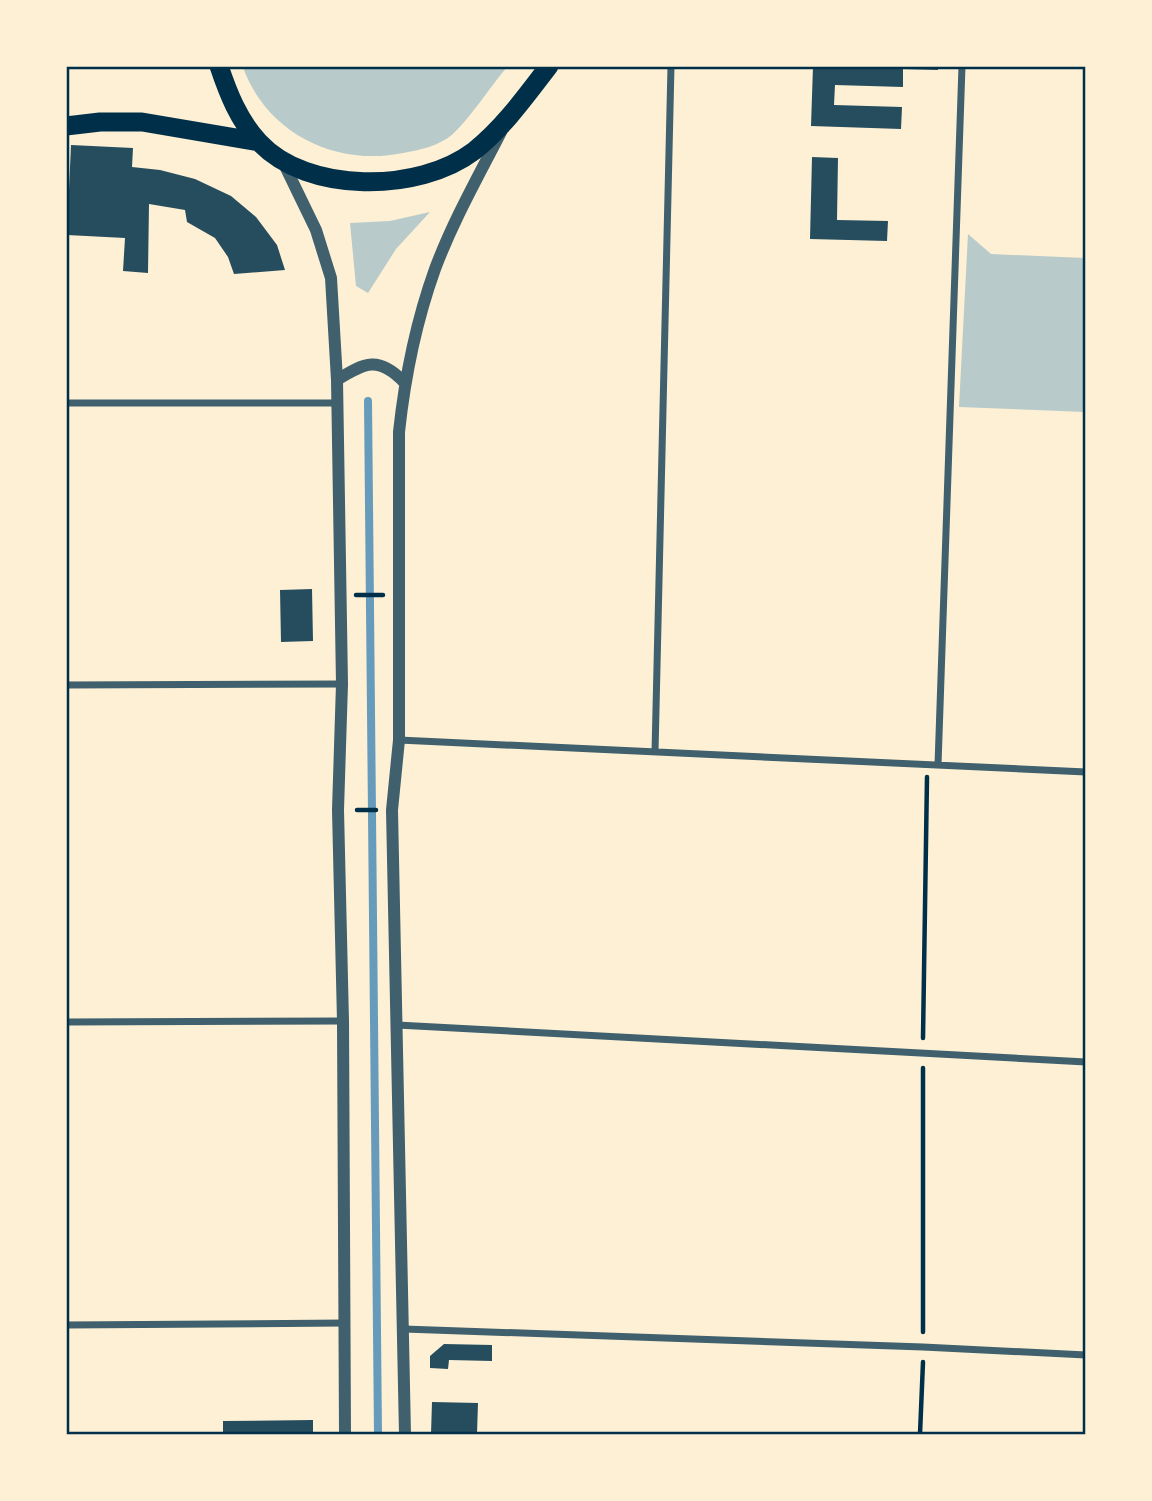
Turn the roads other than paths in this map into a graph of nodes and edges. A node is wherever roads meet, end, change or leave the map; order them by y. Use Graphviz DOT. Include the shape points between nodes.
graph roads {
  1 [pos="219,66"];
  2 [pos="548,66"];
  3 [pos="671,66"];
  4 [pos="962,66"];
  5 [pos="509,116"];
  6 [pos="66,126"];
  7 [pos="259,142"];
  8 [pos="283,161"];
  9 [pos="337,380"];
  10 [pos="404,382"];
  11 [pos="66,403"];
  12 [pos="338,403"];
  13 [pos="342,684"];
  14 [pos="66,685"];
  15 [pos="399,740"];
  16 [pos="655,752"];
  17 [pos="938,765"];
  18 [pos="1086,772"];
  19 [pos="343,1021"];
  20 [pos="66,1022"];
  21 [pos="397,1025"];
  22 [pos="1086,1062"];
  23 [pos="345,1323"];
  24 [pos="66,1325"];
  25 [pos="404,1329"];
  26 [pos="1086,1355"];
  27 [pos="345,1434"];
  28 [pos="405,1434"];
  1 -- 7 [label="highway" via="231,101"];
  2 -- 5 [label="highway"];
  3 -- 16 [label="street"];
  4 -- 17 [label="street"];
  5 -- 8 [label="highway" via="473,151 422,175 396,181 341,179"];
  5 -- 10 [label="street" via="435,268"];
  6 -- 7 [label="highway" via="142,122"];
  7 -- 8 [label="highway"];
  8 -- 9 [label="street" via="316,230 331,278"];
  9 -- 10 [label="street" via="358,366 376,363"];
  9 -- 12 [label="street"];
  10 -- 15 [label="street" via="399,432"];
  11 -- 12 [label="street"];
  12 -- 13 [label="street"];
  13 -- 14 [label="street"];
  13 -- 19 [label="street" via="338,810"];
  15 -- 16 [label="street"];
  15 -- 21 [label="street" via="392,810"];
  16 -- 17 [label="street"];
  17 -- 18 [label="street"];
  19 -- 20 [label="street"];
  19 -- 23 [label="street"];
  21 -- 22 [label="street"];
  21 -- 25 [label="street"];
  23 -- 24 [label="street"];
  23 -- 27 [label="street"];
  25 -- 26 [label="street"];
  25 -- 28 [label="street"];
}
